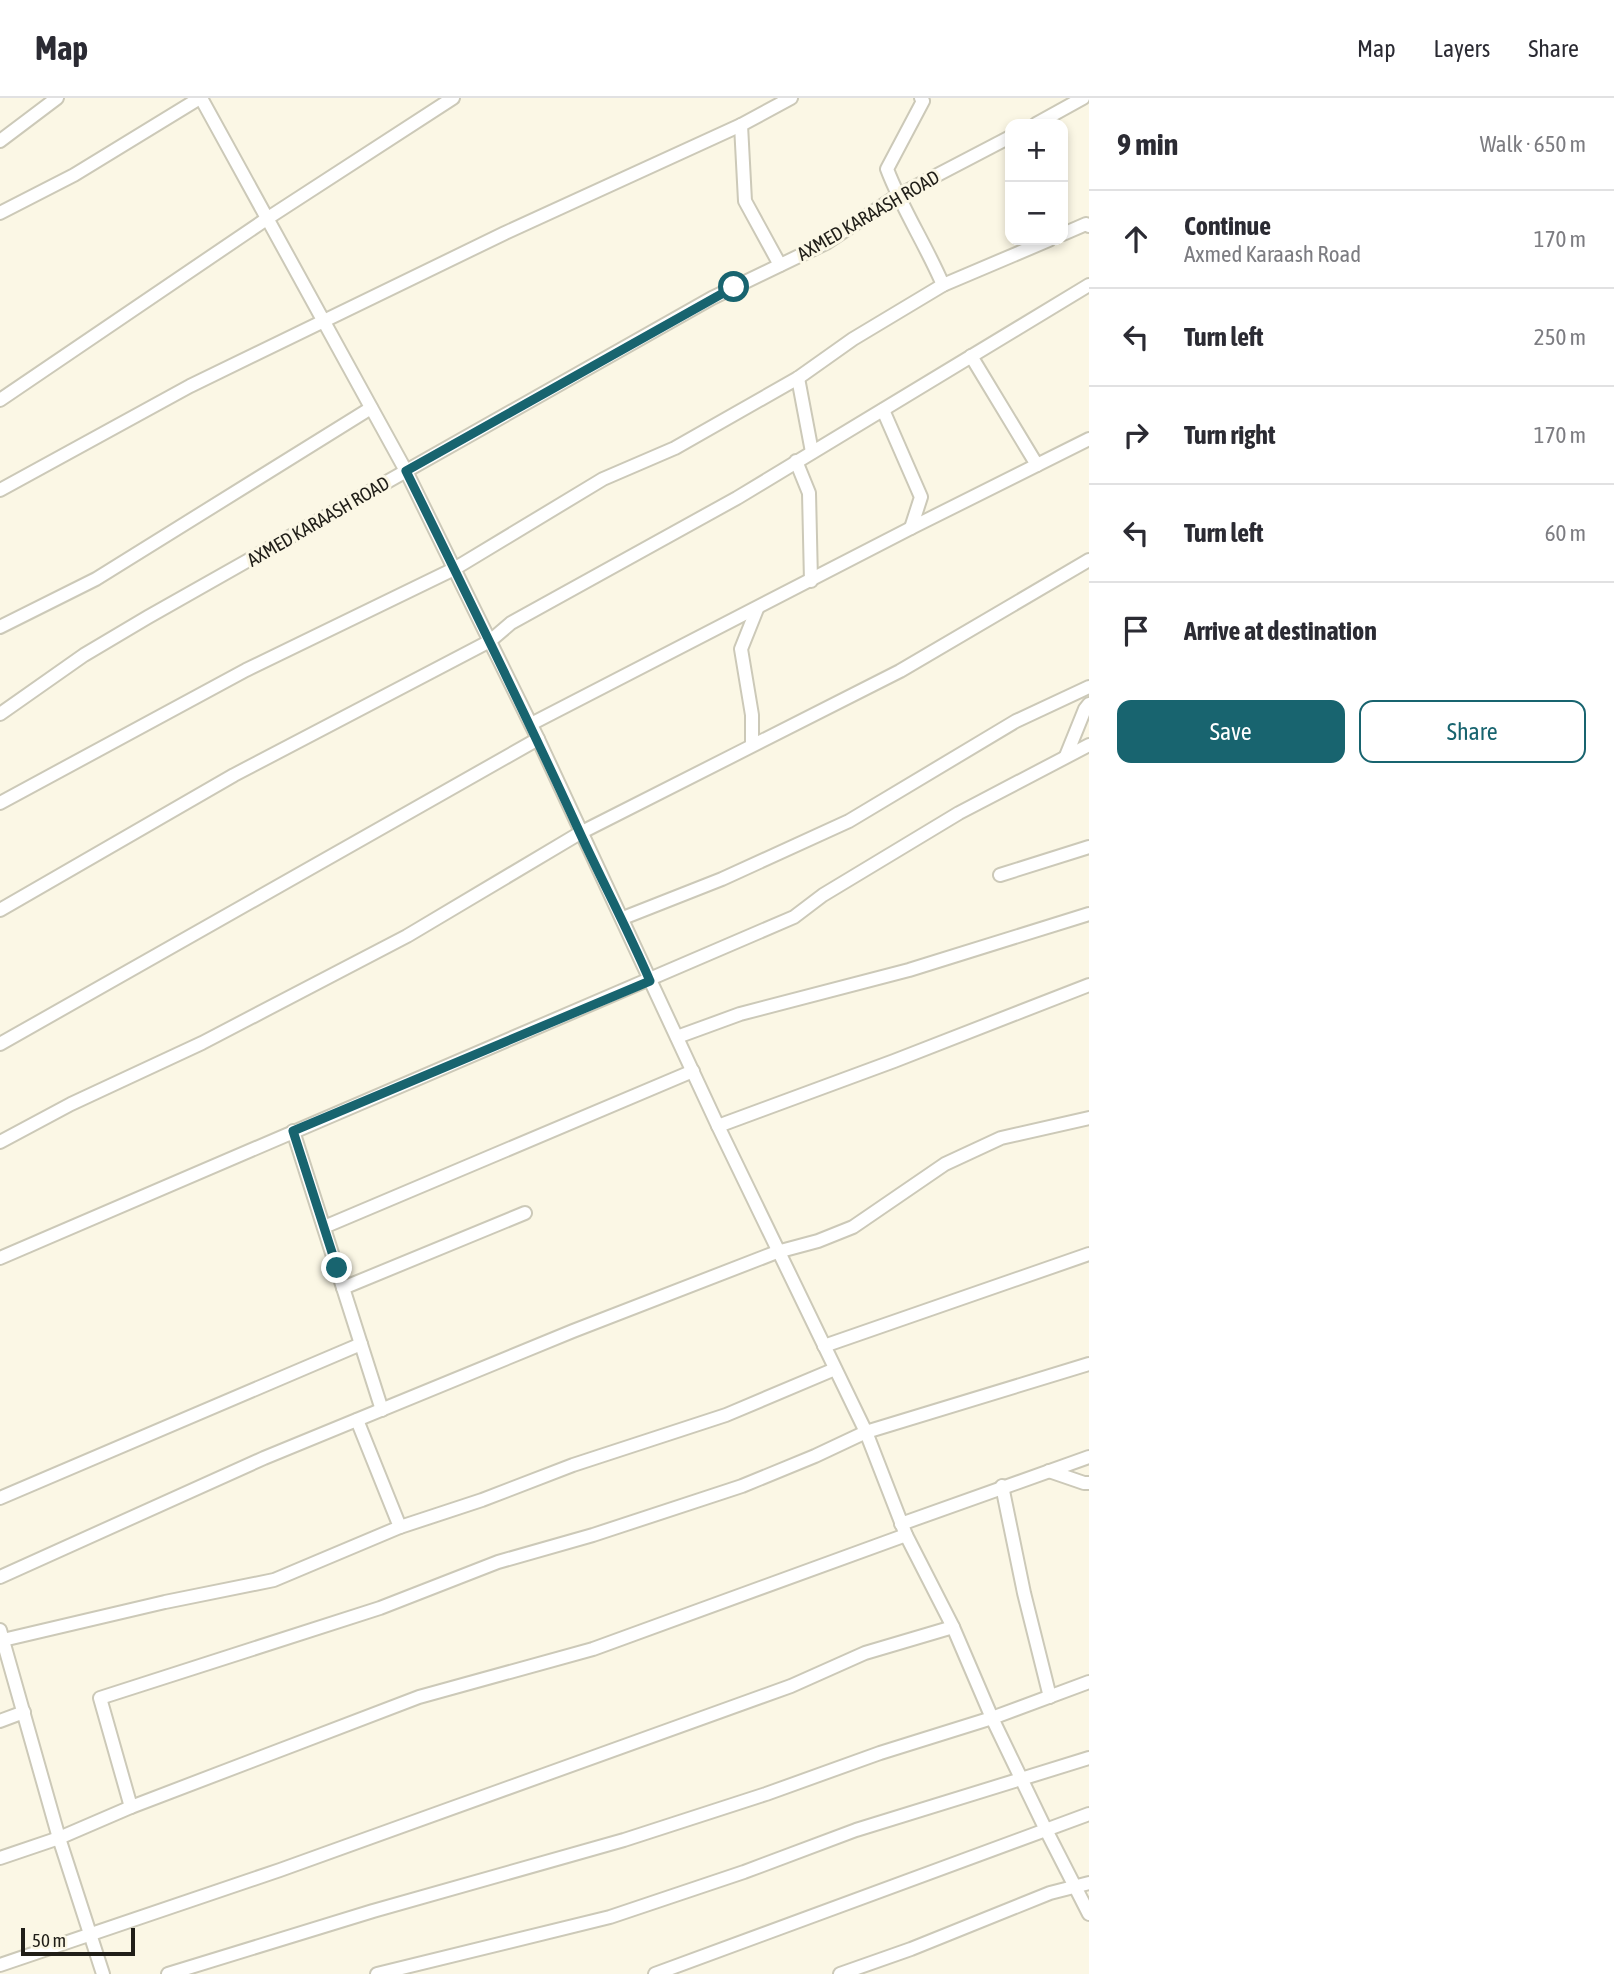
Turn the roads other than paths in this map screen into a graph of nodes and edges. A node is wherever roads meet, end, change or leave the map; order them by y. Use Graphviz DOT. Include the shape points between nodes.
graph roads {
  1 [pos="57,98"];
  2 [pos="201,98"];
  3 [pos="453,98"];
  4 [pos="791,98"];
  5 [pos="922,98"];
  6 [pos="1083,98"];
  7 [pos="1045,119"];
  8 [pos="741,124"];
  9 [pos="1005,140"];
  10 [pos="0,141"];
  11 [pos="897,196"];
  12 [pos="0,213"];
  13 [pos="268,218"];
  14 [pos="1089,226"];
  15 [pos="1068,232"];
  16 [pos="1037,245"];
  17 [pos="780,265"];
  18 [pos="943,285"];
  19 [pos="1089,285"];
  20 [pos="323,322"];
  21 [pos="971,356"];
  22 [pos="798,378"];
  23 [pos="0,400"];
  24 [pos="371,408"];
  25 [pos="883,410"];
  26 [pos="1089,439"];
  27 [pos="812,452"];
  28 [pos="796,461"];
  29 [pos="1037,465"];
  30 [pos="406,471"];
  31 [pos="0,490"];
  32 [pos="911,528"];
  33 [pos="1089,560"];
  34 [pos="454,569"];
  35 [pos="811,581"];
  36 [pos="757,609"];
  37 [pos="0,627"];
  38 [pos="490,641"];
  39 [pos="1089,687"];
  40 [pos="1089,704"];
  41 [pos="0,714"];
  42 [pos="531,724"];
  43 [pos="538,739"];
  44 [pos="752,745"];
  45 [pos="1089,745"];
  46 [pos="1066,756"];
  47 [pos="0,803"];
  48 [pos="580,833"];
  49 [pos="1089,846"];
  50 [pos="1000,875"];
  51 [pos="0,910"];
  52 [pos="1089,914"];
  53 [pos="623,918"];
  54 [pos="650,981"];
  55 [pos="1089,985"];
  56 [pos="677,1037"];
  57 [pos="0,1044"];
  58 [pos="693,1071"];
  59 [pos="1089,1118"];
  60 [pos="718,1126"];
  61 [pos="293,1131"];
  62 [pos="0,1142"];
  63 [pos="525,1213"];
  64 [pos="324,1227"];
  65 [pos="778,1252"];
  66 [pos="1089,1254"];
  67 [pos="0,1258"];
  68 [pos="343,1288"];
  69 [pos="361,1344"];
  70 [pos="824,1346"];
  71 [pos="1089,1364"];
  72 [pos="835,1368"];
  73 [pos="382,1410"];
  74 [pos="357,1420"];
  75 [pos="866,1432"];
  76 [pos="1089,1457"];
  77 [pos="1049,1471"];
  78 [pos="1089,1483"];
  79 [pos="1002,1486"];
  80 [pos="0,1498"];
  81 [pos="400,1527"];
  82 [pos="904,1530"];
  83 [pos="0,1577"];
  84 [pos="953,1627"];
  85 [pos="1,1635"];
  86 [pos="1089,1682"];
  87 [pos="1050,1696"];
  88 [pos="24,1712"];
  89 [pos="992,1718"];
  90 [pos="0,1721"];
  91 [pos="1089,1758"];
  92 [pos="1021,1780"];
  93 [pos="131,1807"];
  94 [pos="1089,1814"];
  95 [pos="1045,1828"];
  96 [pos="59,1838"];
  97 [pos="0,1858"];
  98 [pos="1089,1883"];
  99 [pos="1076,1887"];
  100 [pos="1089,1914"];
  101 [pos="92,1935"];
  102 [pos="0,1965"];
  103 [pos="103,1974"];
  104 [pos="168,1974"];
  105 [pos="377,1974"];
  106 [pos="655,1974"];
  107 [pos="839,1974"];
  1 -- 10 [label="street"];
  2 -- 12 [label="street" via="74,175"];
  2 -- 13 [label="street"];
  3 -- 13 [label="street"];
  4 -- 8 [label="street"];
  5 -- 11 [label="street" via="887,169"];
  6 -- 7 [label="street"];
  8 -- 17 [label="street" via="745,201"];
  8 -- 20 [label="street"];
  9 -- 11 [label="street, AXMED KARAASH ROAD"];
  11 -- 17 [label="street, AXMED KARAASH ROAD" via="826,243"];
  11 -- 18 [label="street"];
  13 -- 20 [label="street"];
  13 -- 23 [label="street"];
  14 -- 15 [label="street"];
  16 -- 18 [label="street"];
  17 -- 30 [label="street, AXMED KARAASH ROAD" via="712,298"];
  18 -- 22 [label="street"];
  19 -- 21 [label="street"];
  20 -- 24 [label="street"];
  20 -- 31 [label="street" via="190,386"];
  21 -- 25 [label="street"];
  21 -- 29 [label="street"];
  22 -- 27 [label="street"];
  22 -- 34 [label="street" via="675,448 603,479"];
  24 -- 30 [label="street"];
  24 -- 37 [label="street" via="96,579"];
  25 -- 27 [label="street"];
  25 -- 32 [label="street" via="921,497"];
  26 -- 29 [label="street"];
  27 -- 28 [label="street"];
  28 -- 35 [label="street" via="809,494"];
  28 -- 38 [label="street" via="511,623"];
  29 -- 32 [label="street"];
  30 -- 34 [label="street"];
  30 -- 41 [label="street, AXMED KARAASH ROAD" via="137,623"];
  32 -- 35 [label="street"];
  33 -- 44 [label="street" via="900,671"];
  34 -- 38 [label="street"];
  34 -- 47 [label="street" via="246,670"];
  35 -- 36 [label="street"];
  36 -- 42 [label="street"];
  36 -- 44 [label="street" via="741,649"];
  38 -- 42 [label="street"];
  38 -- 51 [label="street" via="234,775"];
  39 -- 53 [label="street" via="1016,720 849,821"];
  40 -- 46 [label="street"];
  42 -- 43 [label="street"];
  43 -- 48 [label="street"];
  43 -- 57 [label="street"];
  44 -- 48 [label="street"];
  45 -- 46 [label="street"];
  46 -- 54 [label="street" via="948,820 822,895 794,917"];
  48 -- 53 [label="street"];
  48 -- 62 [label="street" via="407,936"];
  49 -- 50 [label="street"];
  52 -- 56 [label="street" via="909,970 740,1014"];
  53 -- 54 [label="street"];
  54 -- 56 [label="street"];
  54 -- 61 [label="street"];
  55 -- 60 [label="street"];
  56 -- 58 [label="street"];
  58 -- 60 [label="street"];
  58 -- 64 [label="street"];
  59 -- 65 [label="street" via="1001,1138 945,1164 853,1227"];
  60 -- 65 [label="street"];
  61 -- 64 [label="street"];
  61 -- 67 [label="street"];
  63 -- 68 [label="street"];
  64 -- 68 [label="street"];
  65 -- 70 [label="street"];
  65 -- 73 [label="street"];
  66 -- 70 [label="street"];
  68 -- 69 [label="street"];
  69 -- 73 [label="street"];
  69 -- 80 [label="street"];
  70 -- 72 [label="street"];
  71 -- 75 [label="street"];
  72 -- 75 [label="street"];
  72 -- 81 [label="street" via="726,1415"];
  73 -- 74 [label="street"];
  74 -- 81 [label="street"];
  74 -- 83 [label="street"];
  75 -- 82 [label="street"];
  75 -- 93 [label="street" via="742,1486 498,1562 380,1608 100,1698"];
  76 -- 77 [label="street"];
  77 -- 78 [label="street"];
  77 -- 79 [label="street"];
  79 -- 82 [label="street"];
  79 -- 87 [label="street"];
  81 -- 85 [label="street" via="274,1580"];
  82 -- 84 [label="street"];
  82 -- 93 [label="street" via="593,1649 419,1698"];
  84 -- 89 [label="street"];
  84 -- 101 [label="street" via="865,1653 791,1686"];
  85 -- 88 [label="street"];
  86 -- 87 [label="street"];
  87 -- 89 [label="street"];
  88 -- 90 [label="street"];
  88 -- 96 [label="street"];
  89 -- 92 [label="street"];
  89 -- 104 [label="street" via="624,1840"];
  91 -- 92 [label="street"];
  92 -- 95 [label="street"];
  92 -- 105 [label="street" via="856,1830 610,1917"];
  93 -- 96 [label="street"];
  94 -- 95 [label="street"];
  95 -- 99 [label="street"];
  95 -- 106 [label="street"];
  96 -- 97 [label="street"];
  96 -- 101 [label="street"];
  98 -- 99 [label="street"];
  99 -- 100 [label="street"];
  99 -- 107 [label="street"];
  101 -- 102 [label="street"];
  101 -- 103 [label="street"];
}
